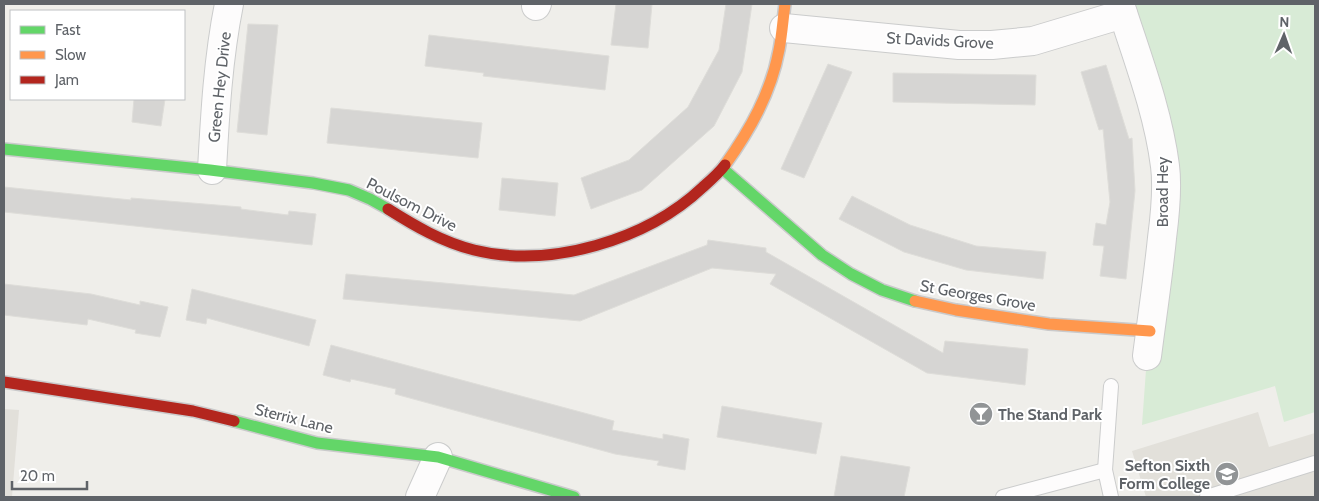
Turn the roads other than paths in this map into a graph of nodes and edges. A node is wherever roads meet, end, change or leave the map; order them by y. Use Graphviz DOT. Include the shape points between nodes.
graph roads {
  1 [pos="229,4"];
  2 [pos="1122,9"];
  3 [pos="784,16"];
  4 [pos="4,149"];
  5 [pos="723,169"];
  6 [pos="212,170"];
  7 [pos="1149,343"];
  8 [pos="4,382"];
  9 [pos="1111,386"];
  10 [pos="438,457"];
  11 [pos="1315,463"];
  12 [pos="1105,470"];
  13 [pos="420,497"];
  14 [pos="574,497"];
  15 [pos="1003,497"];
  16 [pos="1111,497"];
  17 [pos="1207,497"];
  1 -- 6 [label="street, Green Hey Drive" via="216,93"];
  2 -- 3 [label="street, St Davids Grove" via="1033,41 992,45 959,45"];
  2 -- 7 [label="street, Broad Hey" via="1154,114 1165,167 1166,198"];
  3 -- 5 [label="street, Poulsom Drive" via="778,58 766,95 755,120"];
  4 -- 6 [label="street, Poulsom Drive"];
  5 -- 6 [label="street, Poulsom Drive" via="695,196 642,230 612,242 537,256 475,250 446,242 365,196 339,187"];
  5 -- 7 [label="street, St Georges Grove" via="822,255 882,290 956,310"];
  8 -- 10 [label="street, Sterrix Lane" via="193,411 318,443"];
  9 -- 12 [label="lane"];
  10 -- 13 [label="street"];
  10 -- 14 [label="street, Sterrix Lane"];
  11 -- 17 [label="lane"];
  12 -- 15 [label="lane"];
  12 -- 16 [label="lane"];
}
